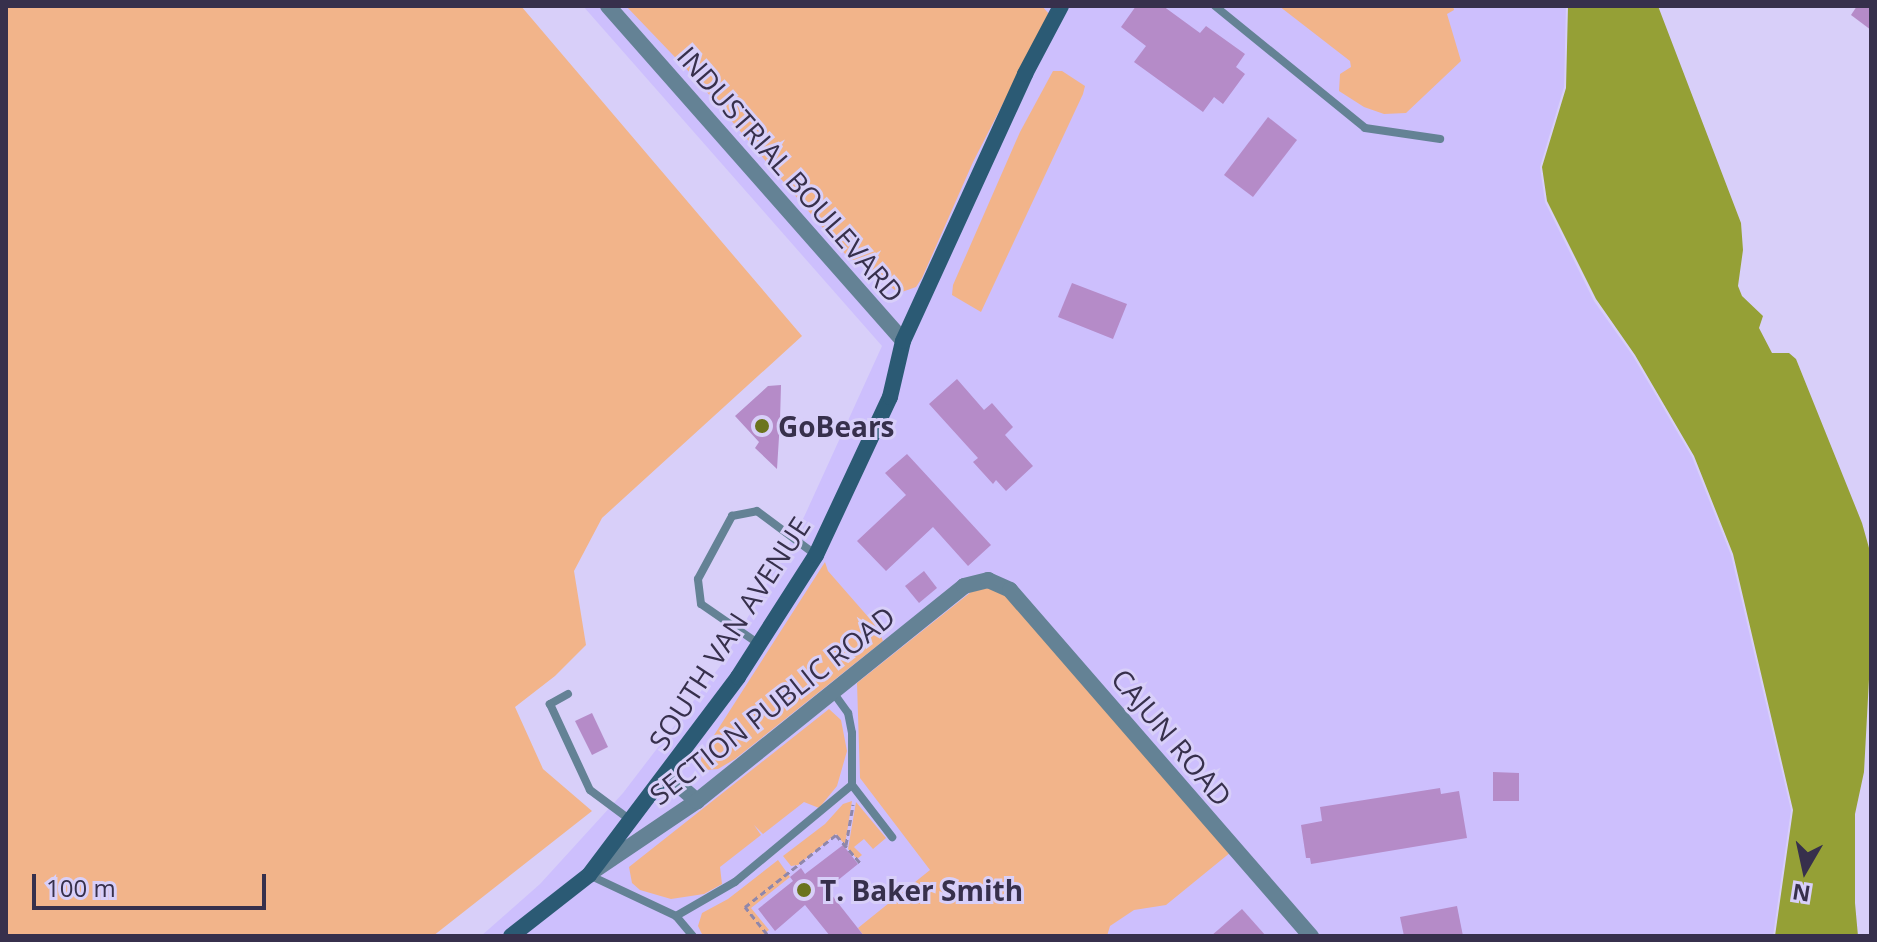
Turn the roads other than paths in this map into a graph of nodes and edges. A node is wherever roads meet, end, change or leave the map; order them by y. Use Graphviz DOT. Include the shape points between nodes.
graph roads {
  1 [pos="608,6"];
  2 [pos="1061,6"];
  3 [pos="1215,6"];
  4 [pos="1440,139"];
  5 [pos="903,341"];
  6 [pos="816,555"];
  7 [pos="988,580"];
  8 [pos="759,644"];
  9 [pos="833,692"];
  10 [pos="568,694"];
  11 [pos="667,775"];
  12 [pos="854,788"];
  13 [pos="697,801"];
  14 [pos="629,819"];
  15 [pos="892,837"];
  16 [pos="589,875"];
  17 [pos="676,916"];
  18 [pos="511,936"];
  19 [pos="693,936"];
  20 [pos="1311,936"];
  1 -- 5 [label="street, INDUSTRIAL BOULEVARD"];
  2 -- 5 [label="main road, SOUTH VAN AVENUE"];
  3 -- 4 [label="lane" via="1365,128"];
  5 -- 6 [label="main road, SOUTH VAN AVENUE" via="890,397"];
  6 -- 8 [label="main road, SOUTH VAN AVENUE"];
  6 -- 8 [label="lane" via="757,511 732,516 698,579 701,604"];
  7 -- 9 [label="street, SECTION PUBLIC ROAD" via="964,586"];
  7 -- 20 [label="street, CAJUN ROAD" via="1010,590"];
  8 -- 11 [label="main road, SOUTH VAN AVENUE"];
  9 -- 12 [label="lane" via="848,713"];
  9 -- 13 [label="street, SECTION PUBLIC ROAD"];
  10 -- 14 [label="lane" via="550,704 590,790"];
  11 -- 13 [label="street"];
  11 -- 14 [label="main road, SOUTH VAN AVENUE"];
  12 -- 15 [label="lane"];
  12 -- 17 [label="lane" via="735,882"];
  13 -- 16 [label="street, SECTION PUBLIC ROAD"];
  14 -- 16 [label="main road, SOUTH VAN AVENUE"];
  16 -- 17 [label="lane"];
  16 -- 18 [label="main road, SOUTH VAN AVENUE"];
  17 -- 19 [label="lane"];
}
